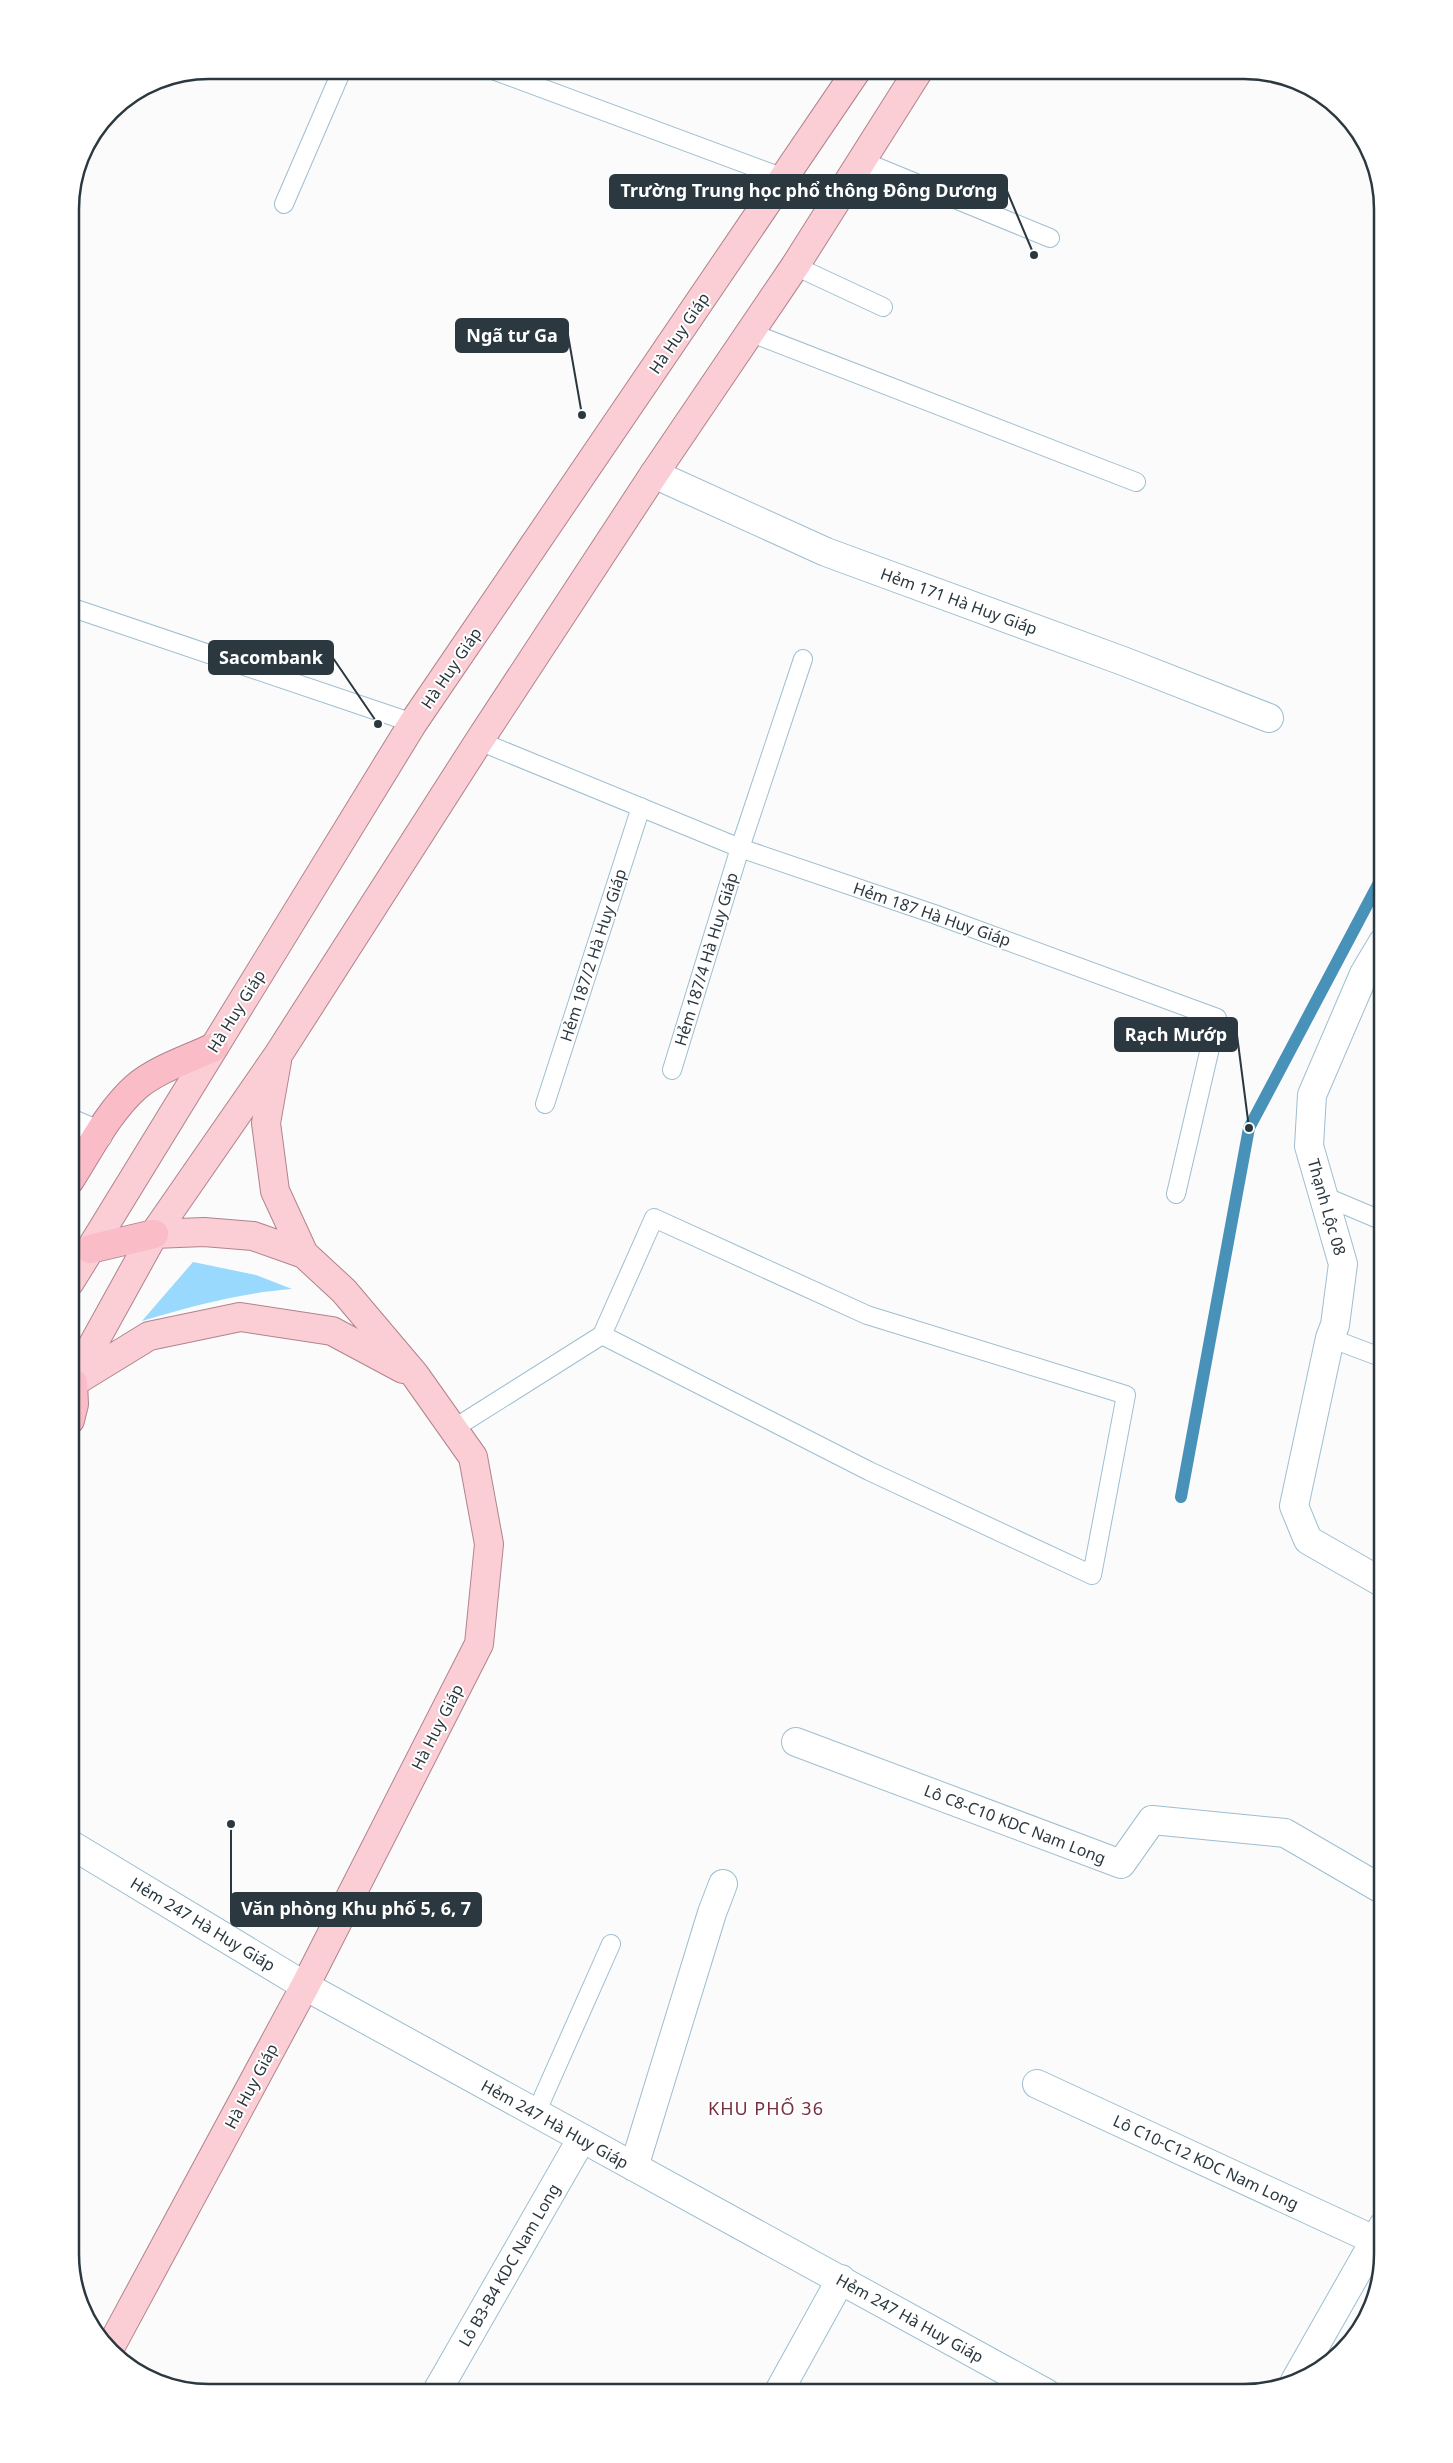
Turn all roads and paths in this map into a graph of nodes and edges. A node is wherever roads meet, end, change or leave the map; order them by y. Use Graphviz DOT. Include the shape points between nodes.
graph roads {
  1 [pos="338,79"];
  2 [pos="517,79"];
  3 [pos="851,79"];
  4 [pos="913,79"];
  5 [pos="860,160"];
  6 [pos="784,178"];
  7 [pos="284,204"];
  8 [pos="1050,238"];
  9 [pos="795,266"];
  10 [pos="882,307"];
  11 [pos="749,332"];
  12 [pos="654,474"];
  13 [pos="1136,482"];
  14 [pos="79,610"];
  15 [pos="803,659"];
  16 [pos="1269,718"];
  17 [pos="413,724"];
  18 [pos="479,741"];
  19 [pos="641,807"];
  20 [pos="740,848"];
  21 [pos="1373,979"];
  22 [pos="214,1046"];
  23 [pos="278,1055"];
  24 [pos="672,1070"];
  25 [pos="545,1104"];
  26 [pos="79,1127"];
  27 [pos="98,1135"];
  28 [pos="79,1166"];
  29 [pos="1176,1194"];
  30 [pos="1326,1197"];
  31 [pos="1374,1217"];
  32 [pos="154,1234"];
  33 [pos="90,1249"];
  34 [pos="304,1254"];
  35 [pos="79,1267"];
  36 [pos="602,1335"];
  37 [pos="1330,1338"];
  38 [pos="1374,1355"];
  39 [pos="79,1370"];
  40 [pos="414,1375"];
  41 [pos="79,1380"];
  42 [pos="453,1429"];
  43 [pos="1374,1578"];
  44 [pos="796,1742"];
  45 [pos="79,1849"];
  46 [pos="723,1884"];
  47 [pos="1374,1885"];
  48 [pos="611,1944"];
  49 [pos="305,1986"];
  50 [pos="1037,2084"];
  51 [pos="536,2113"];
  52 [pos="582,2138"];
  53 [pos="634,2167"];
  54 [pos="1374,2234"];
  55 [pos="1374,2247"];
  56 [pos="841,2279"];
  57 [pos="112,2341"];
  58 [pos="1301,2372"];
  59 [pos="441,2384"];
  60 [pos="783,2384"];
  61 [pos="1030,2384"];
  1 -- 7 [label="lane"];
  2 -- 6 [label="lane"];
  3 -- 6 [label="main road, Hà Huy Giáp"];
  4 -- 5 [label="main road"];
  5 -- 8 [label="lane"];
  5 -- 9 [label="main road"];
  6 -- 17 [label="main road, Hà Huy Giáp"];
  9 -- 10 [label="lane"];
  9 -- 11 [label="main road"];
  11 -- 12 [label="main road"];
  11 -- 13 [label="lane"];
  12 -- 16 [label="street, Hẻm 171 Hà Huy Giáp" via="826,552"];
  12 -- 18 [label="main road"];
  14 -- 17 [label="lane"];
  15 -- 20 [label="lane, Hẻm 187/4 Hà Huy Giáp"];
  17 -- 22 [label="main road, Hà Huy Giáp"];
  18 -- 19 [label="lane, Hẻm 187 Hà Huy Giáp"];
  18 -- 23 [label="main road"];
  19 -- 20 [label="lane, Hẻm 187 Hà Huy Giáp"];
  19 -- 25 [label="lane, Hẻm 187/2 Hà Huy Giáp"];
  20 -- 24 [label="lane, Hẻm 187/4 Hà Huy Giáp"];
  20 -- 29 [label="lane, Hẻm 187 Hà Huy Giáp" via="934,914 1217,1018"];
  21 -- 30 [label="street, Thạnh Lộc 08" via="1312,1095 1309,1146"];
  22 -- 27 [label="highway" via="137,1086"];
  22 -- 33 [label="main road, Hà Huy Giáp"];
  23 -- 32 [label="main road"];
  23 -- 34 [label="main road" via="266,1123 271,1162 275,1191"];
  26 -- 27 [label="street"];
  27 -- 28 [label="highway"];
  30 -- 31 [label="lane"];
  30 -- 37 [label="street, Thạnh Lộc 08" via="1343,1264 1335,1324"];
  32 -- 33 [label="highway"];
  32 -- 34 [label="main road, Hà Huy Giáp" via="204,1232 253,1236"];
  32 -- 39 [label="main road"];
  33 -- 35 [label="main road, Hà Huy Giáp"];
  34 -- 40 [label="main road, Hà Huy Giáp" via="344,1291"];
  36 -- 36 [label="lane" via="654,1218 867,1315 1126,1396 1092,1575 869,1471"];
  36 -- 42 [label="lane"];
  37 -- 38 [label="lane"];
  37 -- 43 [label="street, Thạnh Lộc 08" via="1294,1506 1308,1540"];
  40 -- 41 [label="main road" via="332,1331 240,1317 149,1336"];
  40 -- 42 [label="main road, Hà Huy Giáp"];
  42 -- 49 [label="main road, Hà Huy Giáp" via="473,1457 489,1544 479,1644"];
  44 -- 47 [label="street, Lô C8-C10 KDC Nam Long" via="1121,1864 1152,1820 1285,1833"];
  45 -- 49 [label="street, Hẻm 247 Hà Huy Giáp"];
  46 -- 53 [label="street"];
  48 -- 51 [label="lane"];
  49 -- 51 [label="street, Hẻm 247 Hà Huy Giáp"];
  49 -- 57 [label="main road, Hà Huy Giáp"];
  50 -- 54 [label="street, Lô C10-C12 KDC Nam Long"];
  51 -- 52 [label="street, Hẻm 247 Hà Huy Giáp"];
  52 -- 53 [label="street, Hẻm 247 Hà Huy Giáp"];
  52 -- 59 [label="street, Lô B3-B4 KDC Nam Long"];
  53 -- 56 [label="street, Hẻm 247 Hà Huy Giáp"];
  55 -- 58 [label="street"];
  56 -- 60 [label="street"];
  56 -- 61 [label="street, Hẻm 247 Hà Huy Giáp"];
}
